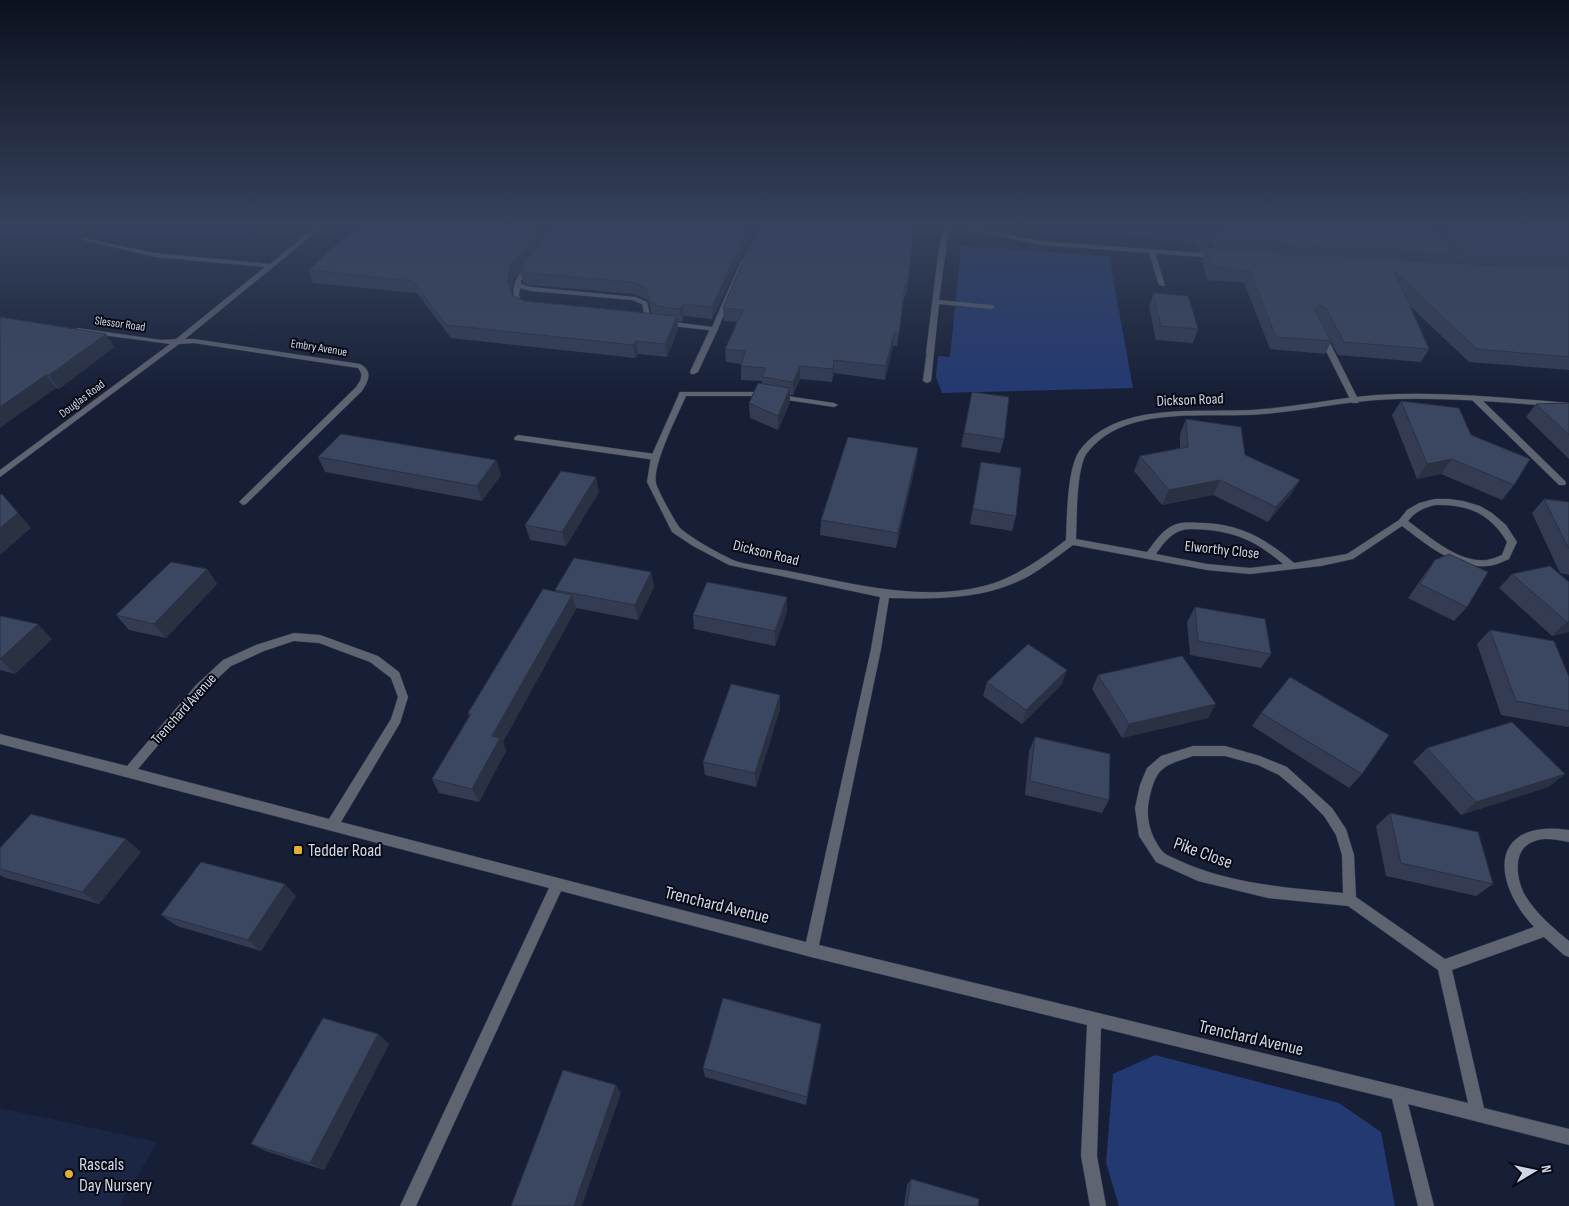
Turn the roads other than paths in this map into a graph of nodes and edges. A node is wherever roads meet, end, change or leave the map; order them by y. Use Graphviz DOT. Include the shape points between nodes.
graph roads {
  1 [pos="249,284"];
  2 [pos="734,284"];
  3 [pos="938,284"];
  4 [pos="516,285"];
  5 [pos="935,302"];
  6 [pos="992,307"];
  7 [pos="527,310"];
  8 [pos="636,320"];
  9 [pos="656,322"];
  10 [pos="67,328"];
  11 [pos="714,329"];
  12 [pos="1318,329"];
  13 [pos="177,342"];
  14 [pos="694,372"];
  15 [pos="927,380"];
  16 [pos="1475,398"];
  17 [pos="1356,401"];
  18 [pos="1569,405"];
  19 [pos="834,406"];
  20 [pos="518,438"];
  21 [pos="654,457"];
  22 [pos="0,474"];
  23 [pos="1562,483"];
  24 [pos="243,502"];
  25 [pos="1402,522"];
  26 [pos="1071,541"];
  27 [pos="1150,556"];
  28 [pos="1292,566"];
  29 [pos="885,594"];
  30 [pos="0,740"];
  31 [pos="129,772"];
  32 [pos="333,824"];
  33 [pos="1569,836"];
  34 [pos="557,885"];
  35 [pos="1350,900"];
  36 [pos="1544,930"];
  37 [pos="811,950"];
  38 [pos="1569,950"];
  39 [pos="1444,966"];
  40 [pos="1094,1021"];
  41 [pos="1398,1094"];
  42 [pos="1478,1113"];
  43 [pos="1569,1137"];
  44 [pos="408,1206"];
  45 [pos="1098,1206"];
  46 [pos="1426,1206"];
  1 -- 13 [label="street, Douglas Road"];
  2 -- 11 [label="street"];
  3 -- 5 [label="street"];
  4 -- 7 [label="street" via="518,305"];
  4 -- 9 [label="street" via="633,298 645,303 647,316"];
  5 -- 6 [label="street"];
  5 -- 15 [label="street"];
  8 -- 9 [label="street"];
  9 -- 11 [label="street"];
  10 -- 13 [label="street, Slessor Road"];
  11 -- 14 [label="street"];
  12 -- 17 [label="street"];
  13 -- 22 [label="street, Douglas Road"];
  13 -- 24 [label="street, Embry Avenue" via="194,341 339,362 360,366 365,372 365,380 359,390"];
  16 -- 17 [label="street, Dickson Road" via="1390,397"];
  16 -- 18 [label="street, Dickson Road"];
  16 -- 23 [label="street"];
  17 -- 26 [label="street, Dickson Road" via="1259,412 1155,415 1119,424 1099,436 1082,453 1076,475"];
  19 -- 21 [label="street, Dickson Road" via="760,394 684,394"];
  20 -- 21 [label="street"];
  21 -- 29 [label="street, Dickson Road" via="650,482 675,530 696,544 732,563"];
  25 -- 25 [label="street, Elworthy Close" via="1420,505 1439,500 1474,507 1499,522 1512,542 1506,557 1476,563 1435,545"];
  25 -- 28 [label="street, Elworthy Close" via="1350,556"];
  26 -- 27 [label="street, Elworthy Close"];
  26 -- 29 [label="street, Dickson Road" via="1045,563 989,590 946,596"];
  27 -- 28 [label="street, Elworthy Close" via="1250,571"];
  27 -- 28 [label="street, Elworthy Close" via="1162,539 1177,528 1218,526 1251,535"];
  29 -- 37 [label="street"];
  30 -- 31 [label="street, Trenchard Avenue"];
  31 -- 32 [label="street, Trenchard Avenue"];
  31 -- 32 [label="street, Trenchard Avenue" via="200,688 227,663 294,637 320,639 374,660 395,675 403,696 396,720"];
  32 -- 34 [label="street, Trenchard Avenue"];
  33 -- 36 [label="street" via="1549,833 1526,838 1513,853 1511,875 1522,902"];
  34 -- 37 [label="street, Trenchard Avenue"];
  34 -- 44 [label="street"];
  35 -- 35 [label="street, Pike Close" via="1268,892 1198,875 1160,858 1145,836 1141,808 1151,772 1165,760 1193,751 1225,751 1260,761 1283,772 1309,792 1342,833 1348,855"];
  35 -- 39 [label="street, Pike Close"];
  36 -- 38 [label="street"];
  36 -- 39 [label="street"];
  37 -- 40 [label="street, Trenchard Avenue"];
  39 -- 42 [label="street"];
  40 -- 41 [label="street, Trenchard Avenue"];
  40 -- 45 [label="street" via="1089,1156"];
  41 -- 42 [label="street, Trenchard Avenue"];
  41 -- 46 [label="street"];
  42 -- 43 [label="street, Trenchard Avenue"];
}
